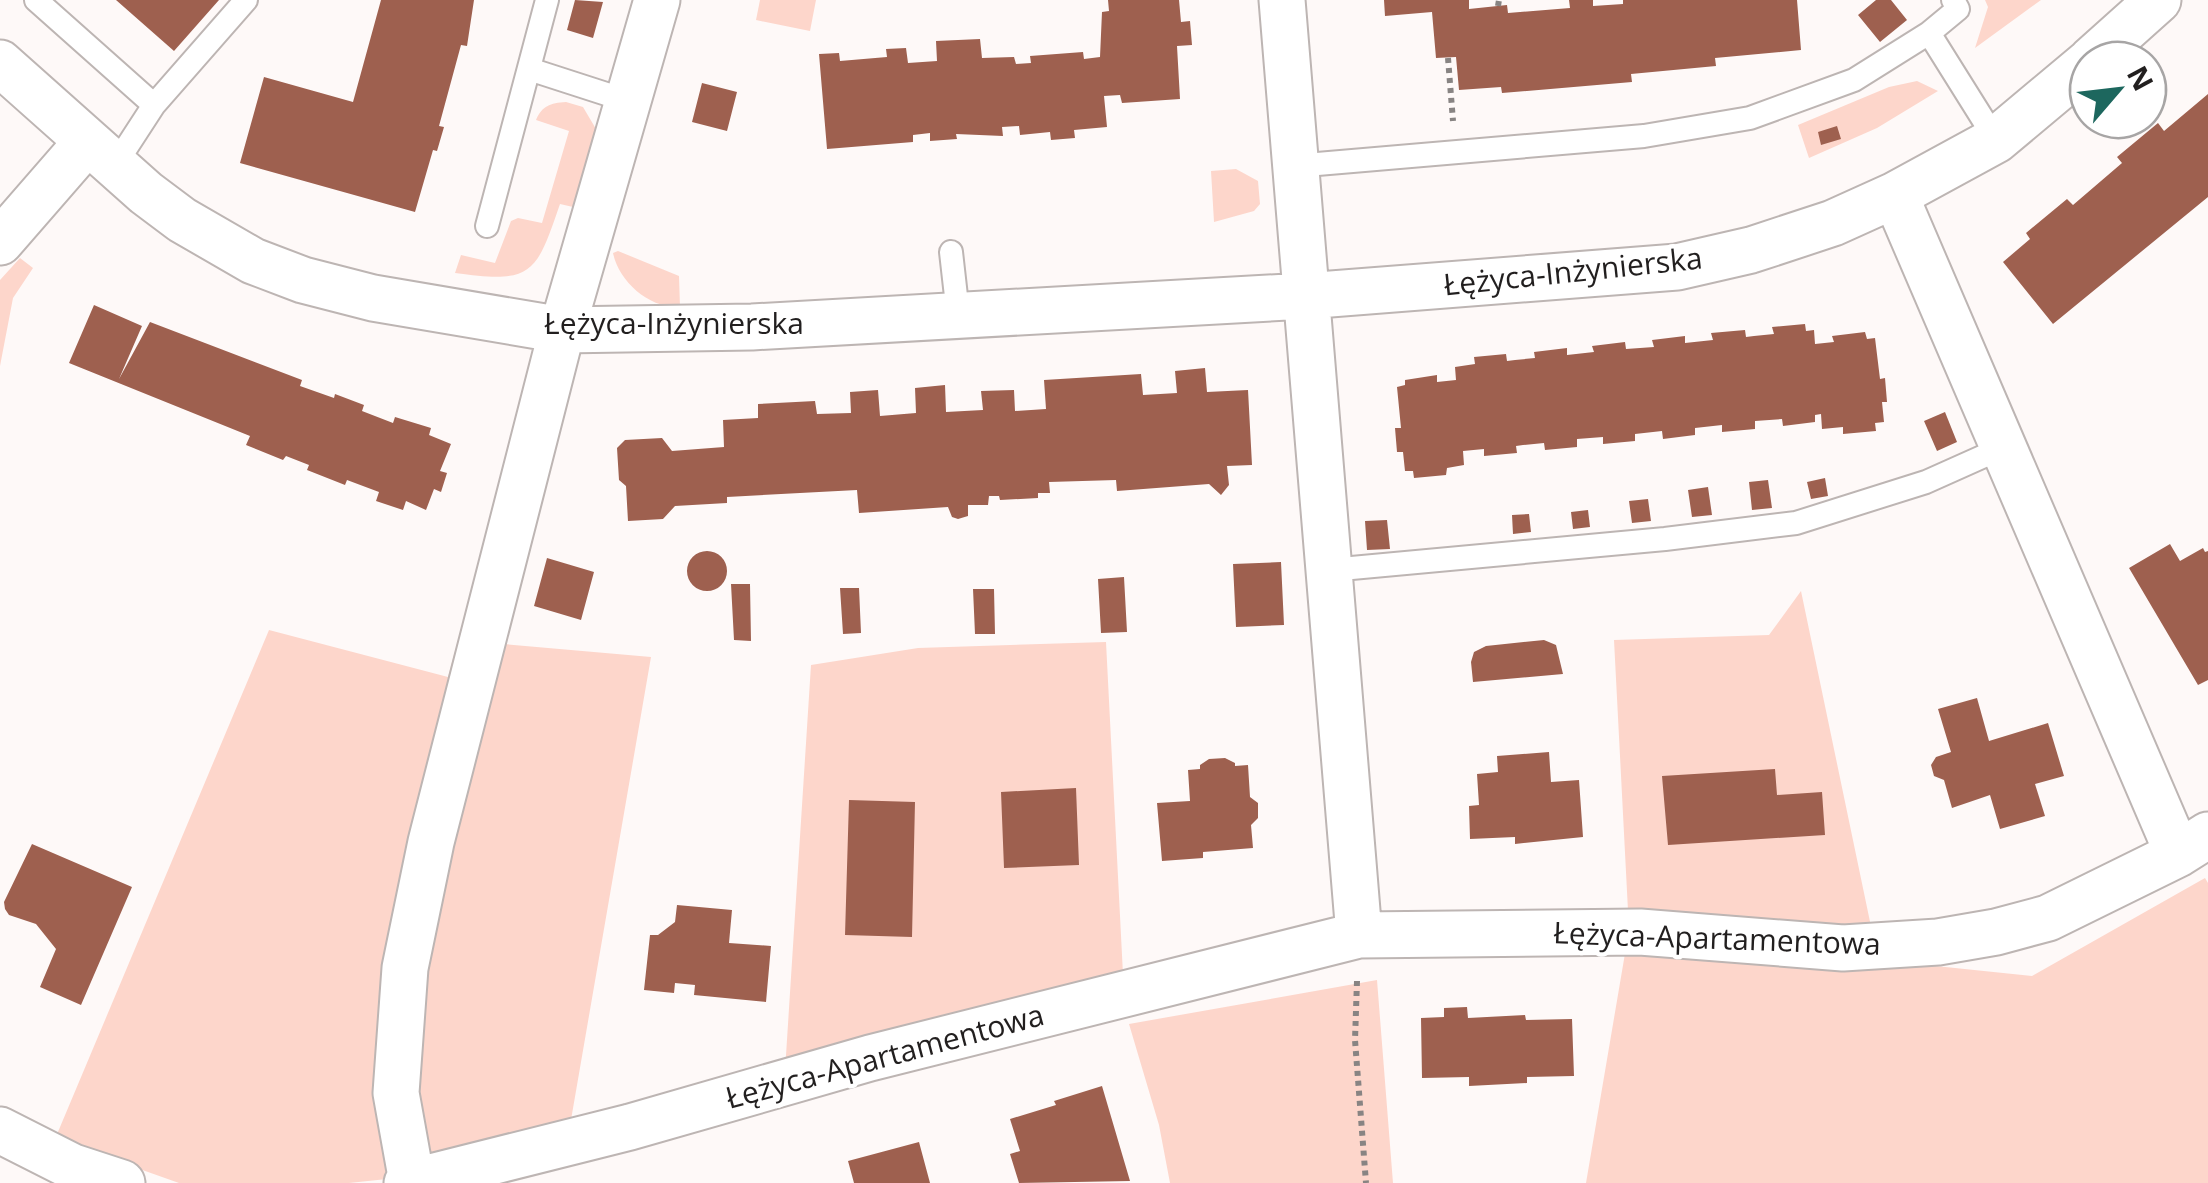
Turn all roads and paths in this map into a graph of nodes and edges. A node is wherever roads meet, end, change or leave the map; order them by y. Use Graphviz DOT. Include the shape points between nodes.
graph roads {
  1 [pos="36,0"];
  2 [pos="246,0"];
  3 [pos="548,0"];
  4 [pos="657,0"];
  5 [pos="1282,0"];
  6 [pos="1954,0"];
  7 [pos="2158,0"];
  8 [pos="1929,34"];
  9 [pos="2113,40"];
  10 [pos="1448,58"];
  11 [pos="0,63"];
  12 [pos="529,70"];
  13 [pos="2068,79"];
  14 [pos="628,101"];
  15 [pos="154,106"];
  16 [pos="1996,140"];
  17 [pos="1456,152"];
  18 [pos="101,154"];
  19 [pos="1294,166"];
  20 [pos="1895,195"];
  21 [pos="487,226"];
  22 [pos="0,242"];
  23 [pos="951,252"];
  24 [pos="1305,296"];
  25 [pos="958,314"];
  26 [pos="562,330"];
  27 [pos="2002,448"];
  28 [pos="1330,570"];
  29 [pos="2193,845"];
  30 [pos="1359,935"];
  31 [pos="0,1130"];
  32 [pos="410,1182"];
  33 [pos="122,1183"];
  34 [pos="1366,1183"];
  1 -- 15 [label="lane"];
  2 -- 15 [label="lane"];
  3 -- 12 [label="lane"];
  4 -- 14 [label="street, Łężyca-Apartamentowa"];
  5 -- 19 [label="street"];
  6 -- 8 [label="lane" via="1958,9"];
  7 -- 9 [label="street, Łężyca-Inżynierska"];
  8 -- 16 [label="lane"];
  8 -- 17 [label="lane" via="1854,80 1750,118 1644,136"];
  10 -- 17 [label="path"];
  11 -- 18 [label="street, Łężyca-Inżynierska"];
  12 -- 14 [label="lane"];
  12 -- 21 [label="lane"];
  13 -- 16 [label="street, Łężyca-Inżynierska"];
  14 -- 26 [label="street, Łężyca-Apartamentowa"];
  15 -- 18 [label="lane"];
  16 -- 20 [label="street, Łężyca-Inżynierska"];
  17 -- 19 [label="lane"];
  18 -- 22 [label="street"];
  18 -- 26 [label="street, Łężyca-Inżynierska" via="182,220 302,280"];
  19 -- 24 [label="street"];
  20 -- 24 [label="street, Łężyca-Inżynierska" via="1800,234 1677,267"];
  20 -- 27 [label="street, Łężyca-Apartamentowa"];
  23 -- 25 [label="lane"];
  24 -- 25 [label="street, Łężyca-Inżynierska"];
  24 -- 28 [label="street"];
  25 -- 26 [label="street, Łężyca-Inżynierska" via="752,328"];
  26 -- 32 [label="street, Łężyca-Apartamentowa" via="431,842 406,968 396,1093"];
  27 -- 28 [label="lane" via="1926,482 1796,523"];
  27 -- 29 [label="street, Łężyca-Apartamentowa"];
  28 -- 30 [label="street"];
  29 -- 30 [label="street, Łężyca-Apartamentowa" via="2048,918 1938,942 1843,948 1640,932"];
  30 -- 32 [label="street, Łężyca-Apartamentowa"];
  30 -- 34 [label="path" via="1355,1040"];
  31 -- 33 [label="street"];
}
